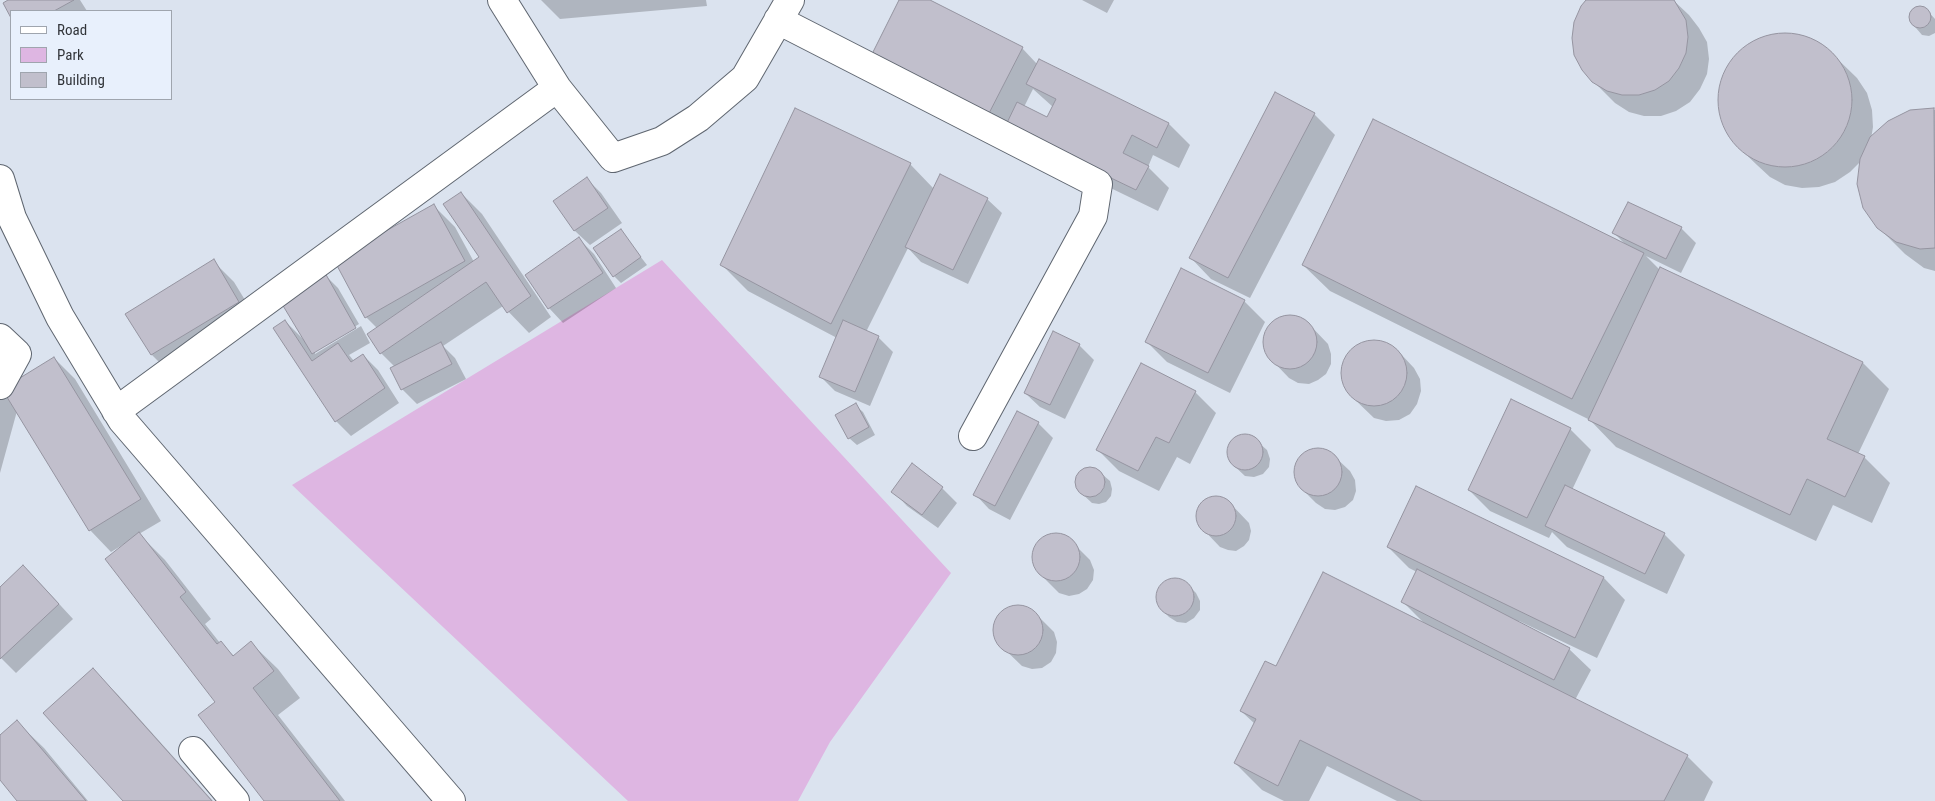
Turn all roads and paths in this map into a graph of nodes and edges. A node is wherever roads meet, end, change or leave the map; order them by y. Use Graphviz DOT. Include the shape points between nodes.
graph roads {
  1 [pos="502,0"];
  2 [pos="784,10"];
  3 [pos="557,88"];
  4 [pos="0,178"];
  5 [pos="0,338"];
  6 [pos="0,385"];
  7 [pos="116,411"];
  8 [pos="973,436"];
  9 [pos="193,751"];
  10 [pos="235,801"];
  11 [pos="451,801"];
  1 -- 3 [label="lane"];
  2 -- 3 [label="lane" via="746,78 698,118 662,141 613,158"];
  2 -- 8 [label="lane" via="1098,184 1093,216"];
  3 -- 7 [label="lane"];
  4 -- 7 [label="lane" via="12,218 60,317"];
  5 -- 6 [label="lane" via="17,354"];
  7 -- 11 [label="lane"];
  9 -- 10 [label="lane"];
}
